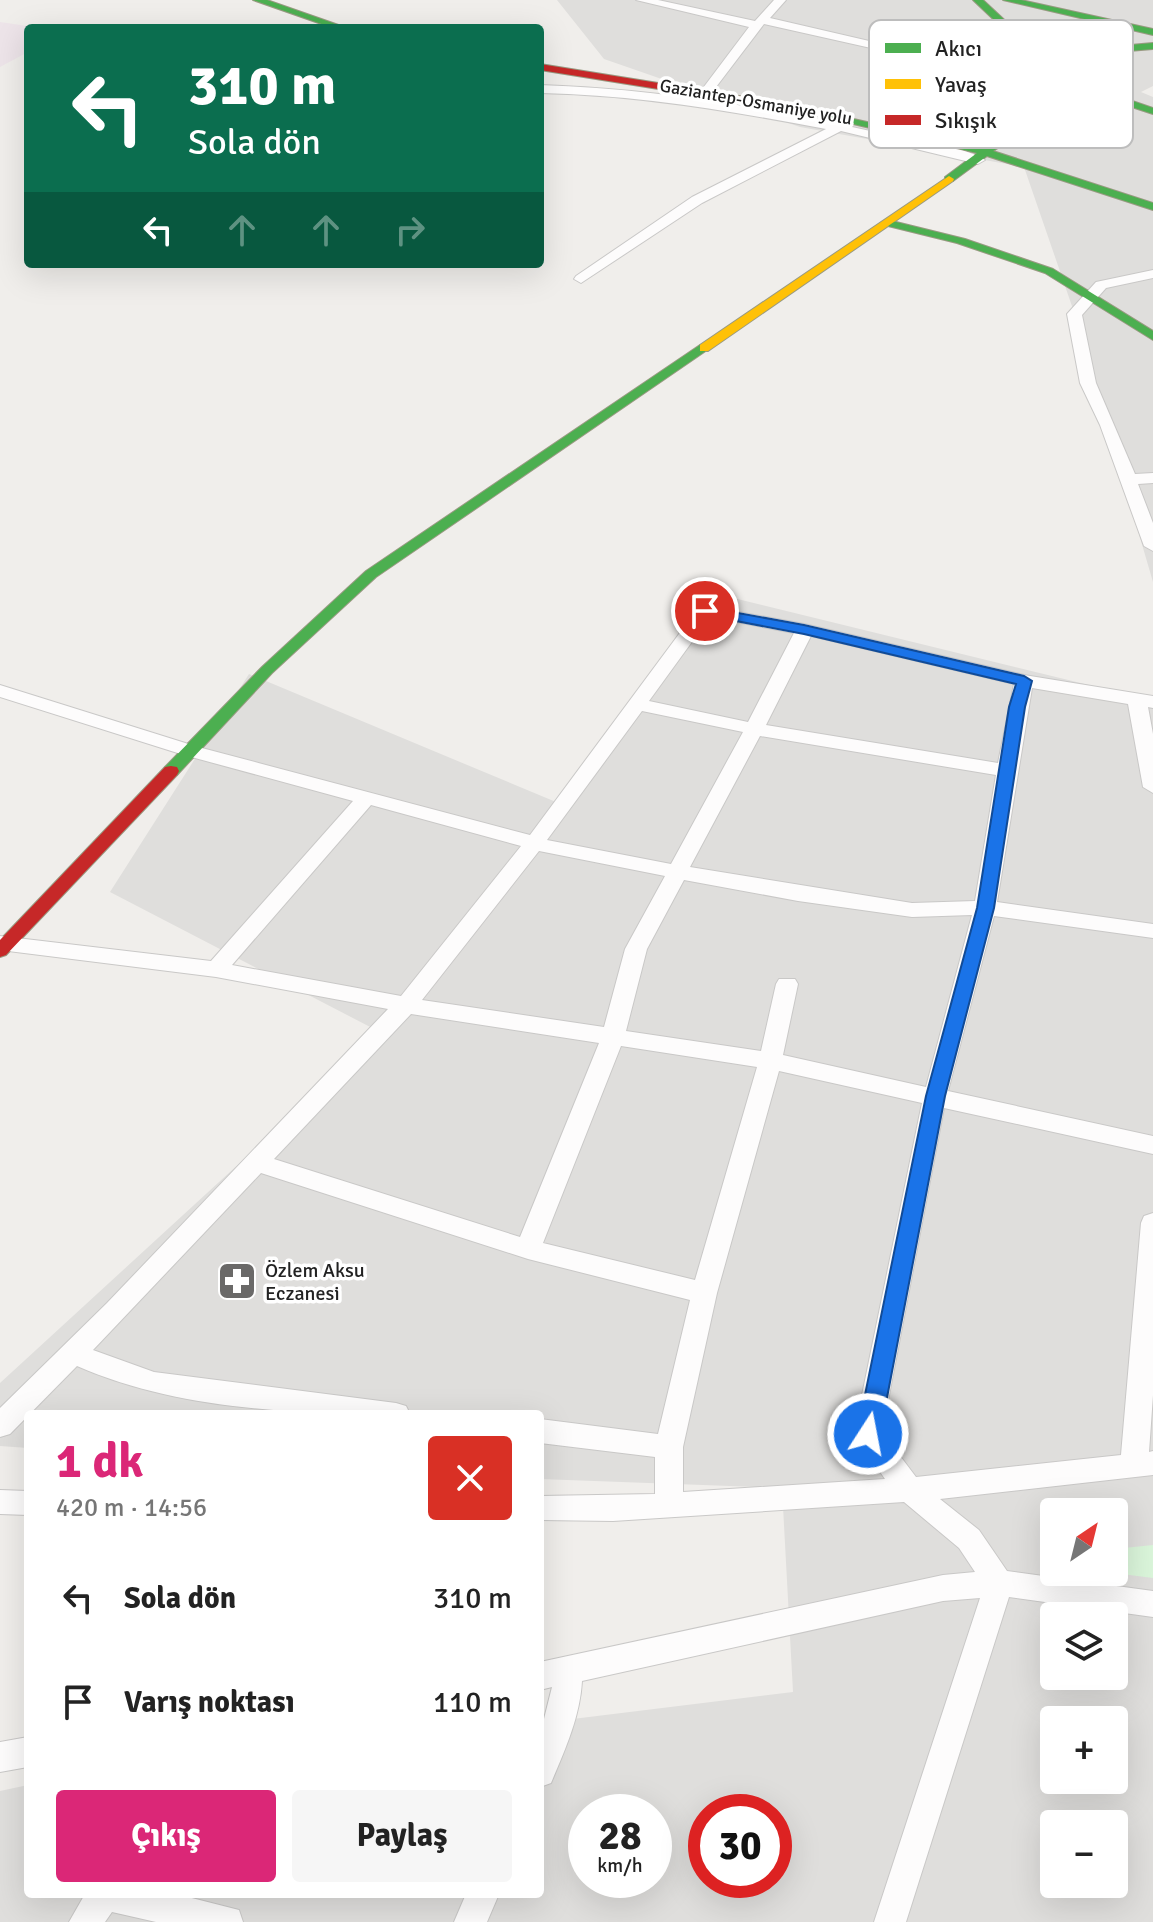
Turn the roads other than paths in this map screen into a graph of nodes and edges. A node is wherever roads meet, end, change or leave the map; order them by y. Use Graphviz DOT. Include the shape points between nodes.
graph roads {
  1 [pos="258,0"];
  2 [pos="642,0"];
  3 [pos="780,0"];
  4 [pos="978,0"];
  5 [pos="1008,0"];
  6 [pos="992,20"];
  7 [pos="1099,20"];
  8 [pos="759,23"];
  9 [pos="330,24"];
  10 [pos="1133,28"];
  11 [pos="1153,32"];
  12 [pos="869,46"];
  13 [pos="1153,46"];
  14 [pos="1133,52"];
  15 [pos="544,68"];
  16 [pos="544,89"];
  17 [pos="621,92"];
  18 [pos="706,92"];
  19 [pos="552,104"];
  20 [pos="1133,105"];
  21 [pos="1153,111"];
  22 [pos="869,122"];
  23 [pos="839,127"];
  24 [pos="869,132"];
  25 [pos="977,148"];
  26 [pos="981,148"];
  27 [pos="993,148"];
  28 [pos="990,150"];
  29 [pos="1153,207"];
  30 [pos="888,223"];
  31 [pos="1153,274"];
  32 [pos="581,279"];
  33 [pos="1094,296"];
  34 [pos="1153,336"];
  35 [pos="1153,478"];
  36 [pos="1127,480"];
  37 [pos="1153,546"];
  38 [pos="804,629"];
  39 [pos="1024,681"];
  40 [pos="0,691"];
  41 [pos="1145,701"];
  42 [pos="638,704"];
  43 [pos="754,729"];
  44 [pos="191,751"];
  45 [pos="1008,771"];
  46 [pos="1153,787"];
  47 [pos="367,797"];
  48 [pos="535,842"];
  49 [pos="675,873"];
  50 [pos="985,908"];
  51 [pos="1153,931"];
  52 [pos="2,946"];
  53 [pos="216,969"];
  54 [pos="787,984"];
  55 [pos="406,1005"];
  56 [pos="613,1037"];
  57 [pos="770,1061"];
  58 [pos="935,1096"];
  59 [pos="1153,1145"];
  60 [pos="256,1162"];
  61 [pos="1153,1223"];
  62 [pos="528,1249"];
  63 [pos="704,1293"];
  64 [pos="71,1352"];
  65 [pos="365,1410"];
  66 [pos="0,1426"];
  67 [pos="544,1431"];
  68 [pos="669,1447"];
  69 [pos="1144,1464"];
  70 [pos="909,1490"];
  71 [pos="0,1502"];
  72 [pos="24,1503"];
  73 [pos="669,1505"];
  74 [pos="544,1508"];
  75 [pos="999,1583"];
  76 [pos="1153,1604"];
  77 [pos="554,1674"];
  78 [pos="24,1753"];
  79 [pos="0,1757"];
  80 [pos="544,1763"];
  81 [pos="102,1898"];
  82 [pos="122,1898"];
  83 [pos="481,1898"];
  84 [pos="85,1922"];
  85 [pos="227,1922"];
  86 [pos="470,1922"];
  87 [pos="890,1922"];
  1 -- 9 [label="main road"];
  2 -- 8 [label="street"];
  3 -- 8 [label="street"];
  4 -- 6 [label="main road"];
  5 -- 7 [label="main road"];
  8 -- 12 [label="street"];
  8 -- 18 [label="street"];
  10 -- 11 [label="main road"];
  13 -- 14 [label="main road"];
  15 -- 18 [label="main road, Gaziantep-Osmaniye yolu"];
  16 -- 17 [label="street"];
  17 -- 19 [label="street"];
  17 -- 23 [label="street"];
  18 -- 22 [label="main road, Gaziantep-Osmaniye yolu"];
  20 -- 21 [label="main road"];
  23 -- 24 [label="street"];
  23 -- 32 [label="street" via="697,200"];
  25 -- 28 [label="street"];
  26 -- 28 [label="main road, Gaziantep-Osmaniye yolu"];
  27 -- 28 [label="main road"];
  28 -- 29 [label="main road, Gaziantep-Osmaniye yolu"];
  28 -- 30 [label="main road"];
  30 -- 33 [label="main road" via="1024,261"];
  30 -- 44 [label="main road" via="381,566 267,670"];
  31 -- 33 [label="street" via="1101,285"];
  33 -- 34 [label="main road"];
  33 -- 36 [label="street" via="1074,314 1088,383"];
  35 -- 36 [label="street"];
  36 -- 37 [label="street"];
  38 -- 39 [label="street"];
  38 -- 42 [label="street" via="705,611"];
  38 -- 43 [label="street"];
  39 -- 41 [label="street"];
  39 -- 45 [label="street"];
  40 -- 44 [label="street"];
  41 -- 46 [label="street"];
  42 -- 43 [label="street"];
  42 -- 48 [label="street"];
  43 -- 45 [label="street"];
  43 -- 49 [label="street"];
  44 -- 47 [label="street"];
  44 -- 52 [label="main road"];
  45 -- 50 [label="street"];
  47 -- 48 [label="street"];
  47 -- 53 [label="street"];
  48 -- 49 [label="street"];
  48 -- 55 [label="street"];
  49 -- 50 [label="street" via="912,910"];
  49 -- 56 [label="street" via="636,949"];
  50 -- 51 [label="street"];
  50 -- 58 [label="street"];
  52 -- 53 [label="street"];
  53 -- 55 [label="street"];
  54 -- 57 [label="street"];
  55 -- 56 [label="street"];
  55 -- 60 [label="street"];
  56 -- 57 [label="street"];
  56 -- 62 [label="street"];
  57 -- 58 [label="street"];
  57 -- 63 [label="street"];
  58 -- 59 [label="street"];
  58 -- 70 [label="street" via="868,1434"];
  60 -- 62 [label="street"];
  60 -- 64 [label="street"];
  61 -- 69 [label="street"];
  62 -- 63 [label="street"];
  63 -- 68 [label="street"];
  64 -- 65 [label="street" via="154,1383"];
  64 -- 66 [label="street"];
  67 -- 68 [label="street"];
  68 -- 73 [label="street"];
  69 -- 70 [label="street"];
  70 -- 73 [label="street"];
  70 -- 75 [label="street" via="969,1539"];
  71 -- 72 [label="street"];
  73 -- 74 [label="street"];
  75 -- 76 [label="street"];
  75 -- 77 [label="street" via="943,1588"];
  75 -- 87 [label="street"];
  77 -- 80 [label="street" via="564,1711"];
  78 -- 79 [label="street"];
  81 -- 84 [label="street"];
  82 -- 85 [label="street"];
  83 -- 86 [label="street"];
}
